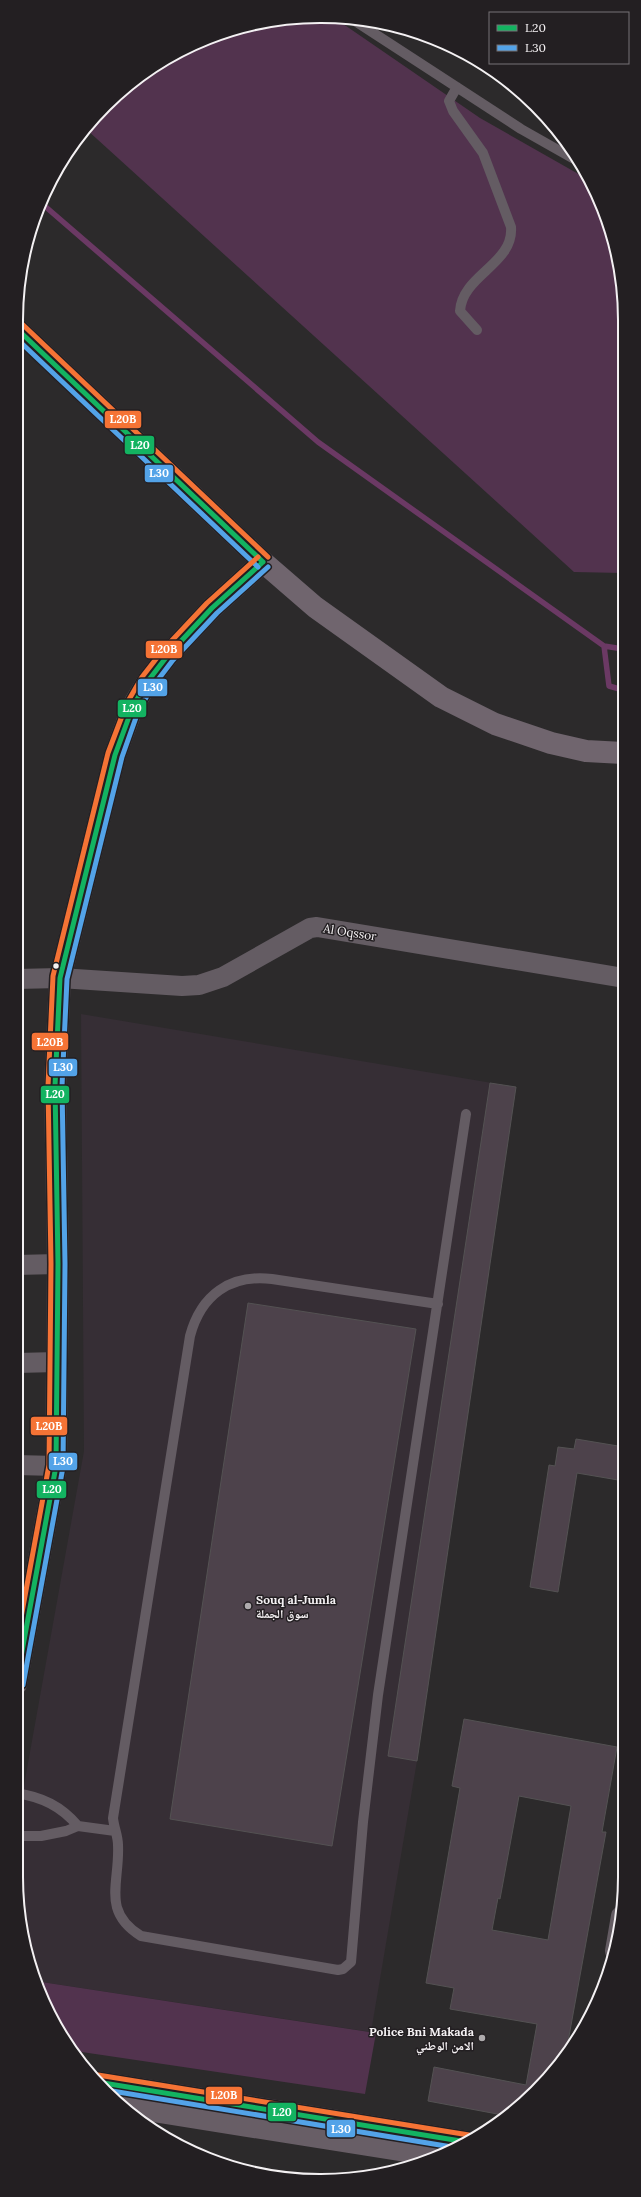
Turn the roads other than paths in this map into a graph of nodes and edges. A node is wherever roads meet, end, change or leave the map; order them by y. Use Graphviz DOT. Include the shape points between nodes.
graph roads {
  1 [pos="364,27"];
  2 [pos="456,87"];
  3 [pos="569,156"];
  4 [pos="477,330"];
  5 [pos="23,335"];
  6 [pos="263,562"];
  7 [pos="618,753"];
  8 [pos="618,977"];
  9 [pos="23,978"];
  10 [pos="60,978"];
  11 [pos="466,1114"];
  12 [pos="23,1264"];
  13 [pos="58,1264"];
  14 [pos="438,1304"];
  15 [pos="58,1362"];
  16 [pos="23,1363"];
  17 [pos="23,1465"];
  18 [pos="56,1466"];
  19 [pos="23,1630"];
  20 [pos="23,1794"];
  21 [pos="78,1826"];
  22 [pos="115,1831"];
  23 [pos="23,1836"];
  24 [pos="107,2084"];
  25 [pos="133,2108"];
  26 [pos="457,2140"];
  27 [pos="426,2154"];
  1 -- 2 [label="lane"];
  2 -- 3 [label="lane"];
  2 -- 4 [label="lane" via="449,101 453,111 483,153 511,227 512,237 508,246 467,290 460,302 460,310"];
  5 -- 6 [label="main road"];
  6 -- 7 [label="main road" via="315,607 448,700 495,724 551,743 586,751"];
  6 -- 10 [label="street" via="212,608 168,655 133,706 111,768"];
  8 -- 10 [label="street, Al Oqssor" via="317,927 310,928 223,977 199,985"];
  9 -- 10 [label="street, Al Oqssor"];
  10 -- 13 [label="street" via="55,1086"];
  11 -- 14 [label="lane"];
  12 -- 13 [label="street"];
  13 -- 15 [label="street"];
  14 -- 22 [label="lane" via="251,1278 221,1288 198,1314 190,1336 112,1818"];
  14 -- 22 [label="lane" via="370,1757 351,1962 344,1969 338,1970 141,1936 127,1925 117,1908 114,1889 118,1850"];
  15 -- 16 [label="street"];
  15 -- 18 [label="street"];
  17 -- 18 [label="street"];
  18 -- 19 [label="street"];
  20 -- 21 [label="lane" via="54,1804"];
  21 -- 22 [label="lane"];
  21 -- 23 [label="lane" via="41,1836"];
  24 -- 26 [label="main road"];
  25 -- 27 [label="main road"];
}
